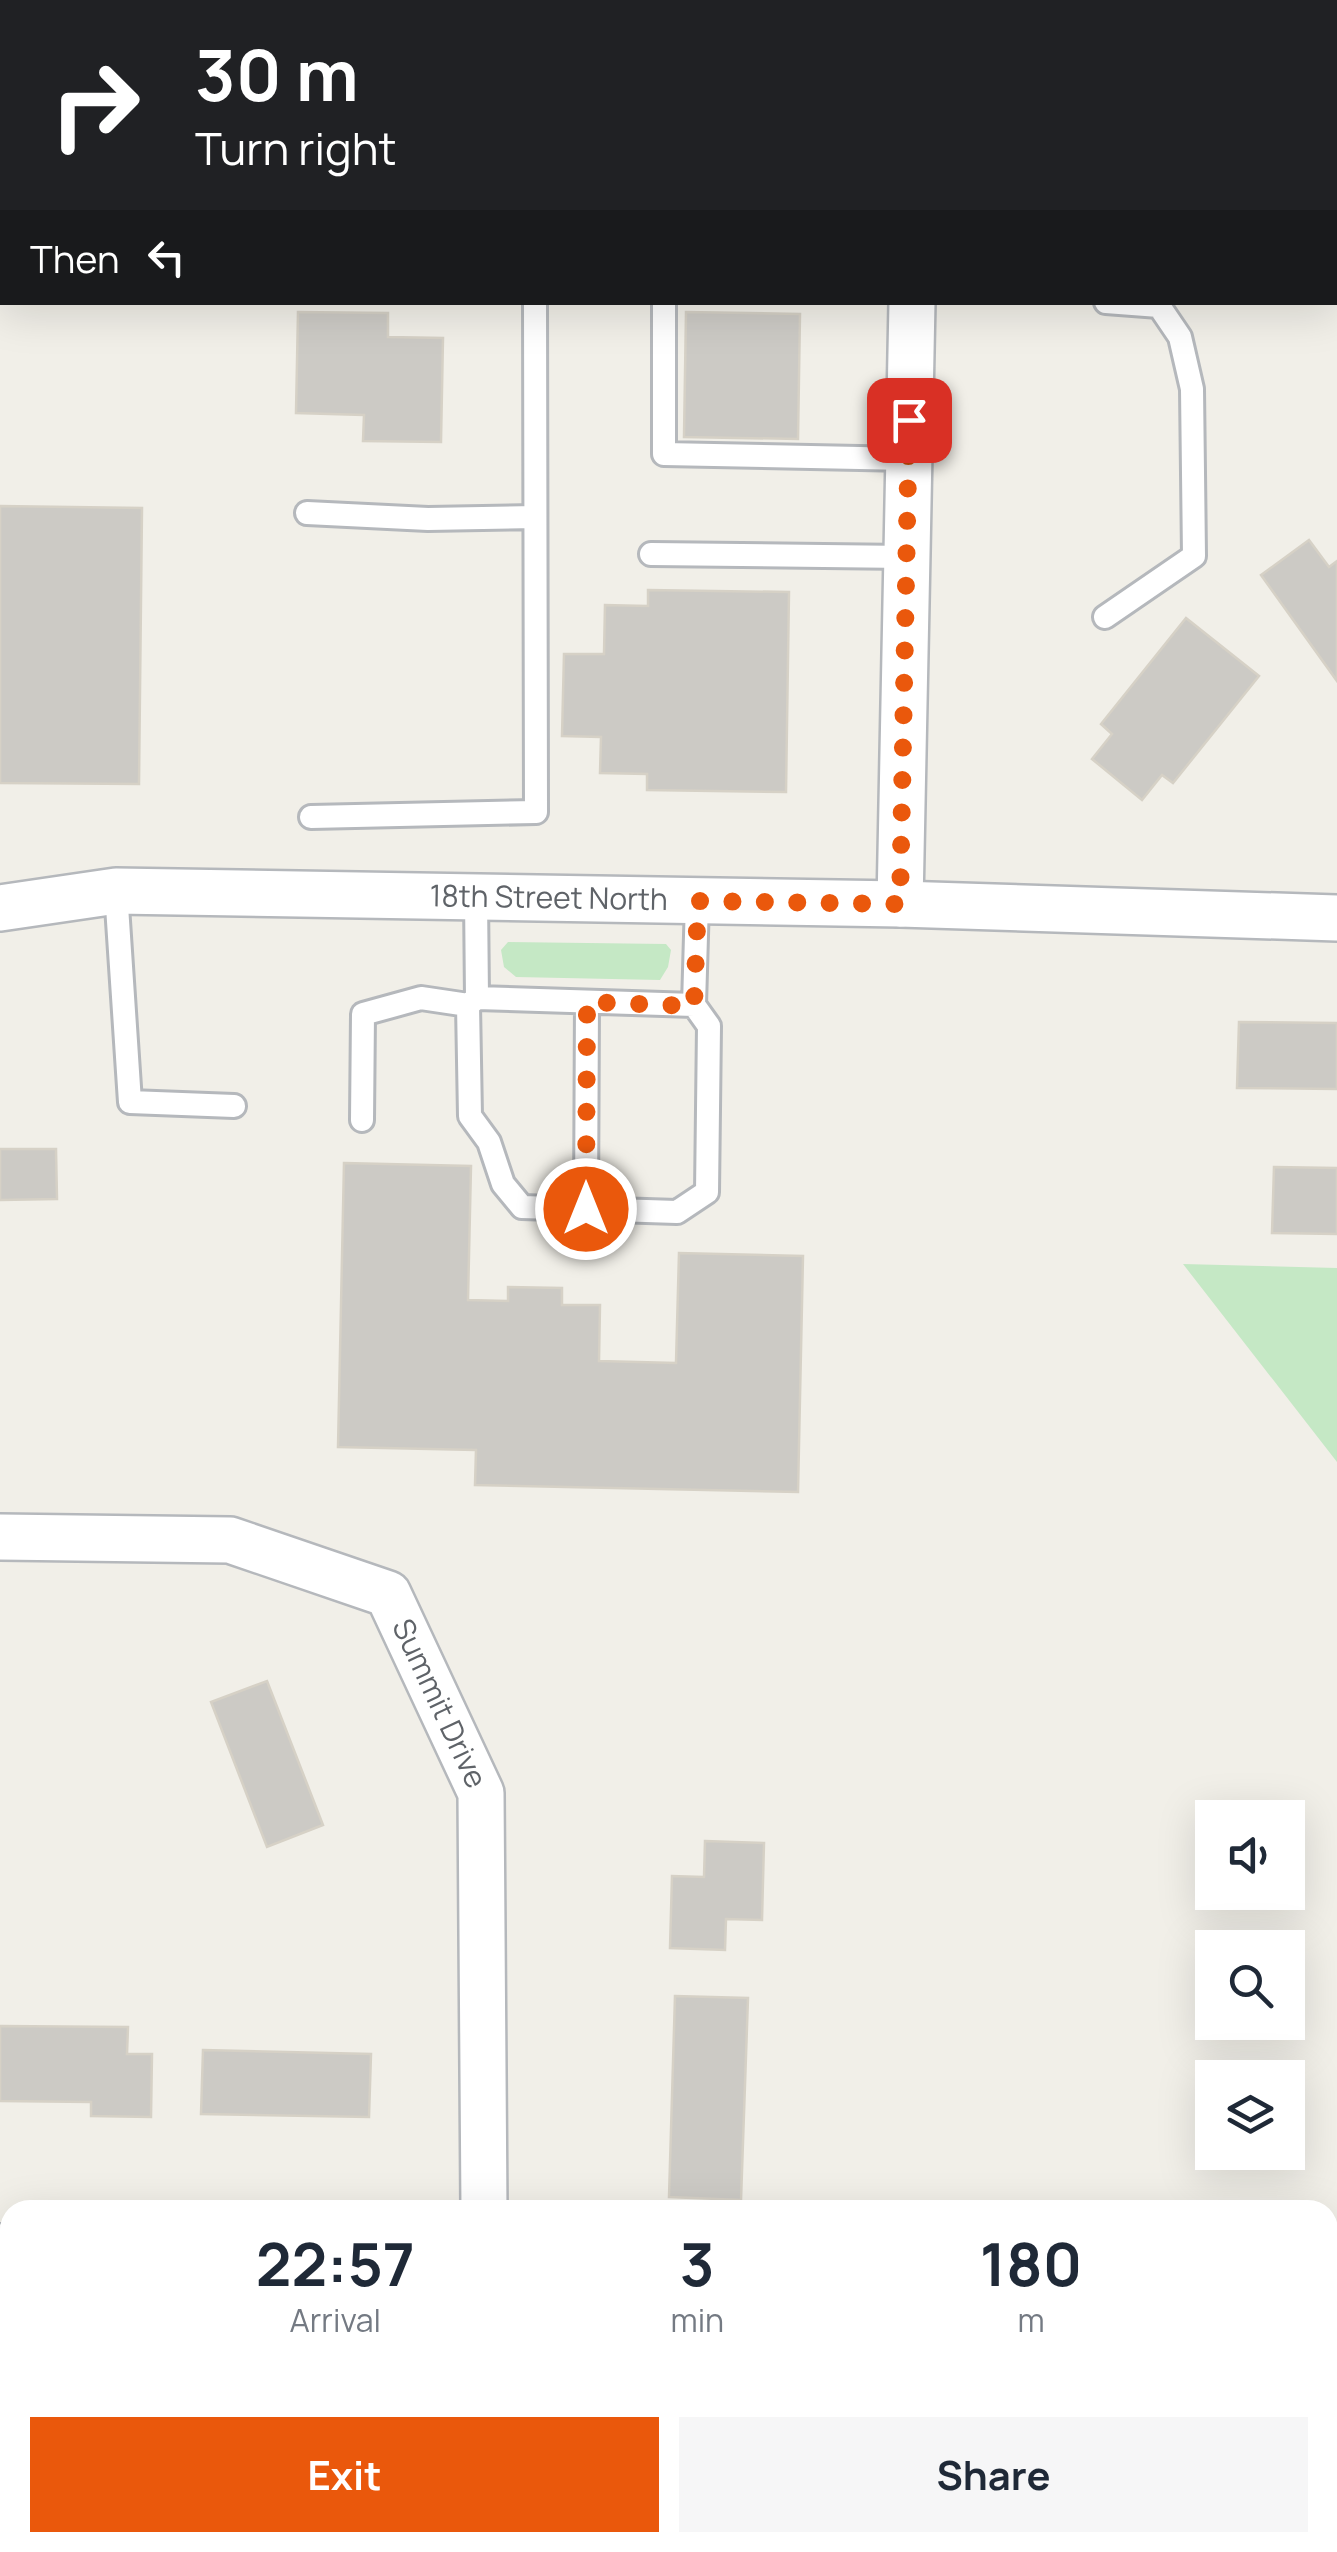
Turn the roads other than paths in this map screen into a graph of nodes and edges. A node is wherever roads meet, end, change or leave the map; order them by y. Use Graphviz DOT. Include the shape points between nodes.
graph roads {
  1 [pos="535,305"];
  2 [pos="664,305"];
  3 [pos="912,305"];
  4 [pos="1161,305"];
  5 [pos="908,459"];
  6 [pos="307,513"];
  7 [pos="536,517"];
  8 [pos="651,554"];
  9 [pos="907,557"];
  10 [pos="1105,617"];
  11 [pos="311,817"];
  12 [pos="116,891"];
  13 [pos="476,898"];
  14 [pos="698,901"];
  15 [pos="900,904"];
  16 [pos="0,908"];
  17 [pos="1337,918"];
  18 [pos="472,1001"];
  19 [pos="587,1002"];
  20 [pos="694,1006"];
  21 [pos="234,1106"];
  22 [pos="362,1120"];
  23 [pos="586,1209"];
  24 [pos="0,1537"];
  25 [pos="484,2200"];
  1 -- 7 [label="lane"];
  2 -- 5 [label="lane" via="664,454"];
  3 -- 5 [label="street"];
  4 -- 10 [label="lane" via="1180,337 1192,390 1194,556"];
  5 -- 9 [label="street"];
  6 -- 7 [label="lane"];
  7 -- 11 [label="lane" via="536,812"];
  8 -- 9 [label="lane"];
  9 -- 15 [label="street"];
  12 -- 13 [label="street, 18th Street North"];
  12 -- 16 [label="street, 18th Street North"];
  12 -- 21 [label="lane" via="130,1102"];
  13 -- 14 [label="street, 18th Street North"];
  13 -- 18 [label="lane"];
  14 -- 15 [label="street, 18th Street North"];
  14 -- 20 [label="lane"];
  15 -- 17 [label="street, 18th Street North"];
  18 -- 19 [label="lane"];
  18 -- 22 [label="lane" via="420,998 363,1014"];
  18 -- 23 [label="lane" via="470,1116 489,1142 503,1184 522,1207"];
  19 -- 20 [label="lane"];
  19 -- 23 [label="lane"];
  20 -- 23 [label="lane" via="709,1026 707,1192 677,1212"];
  24 -- 25 [label="street, Summit Drive" via="230,1540 388,1594 481,1793"];
}
